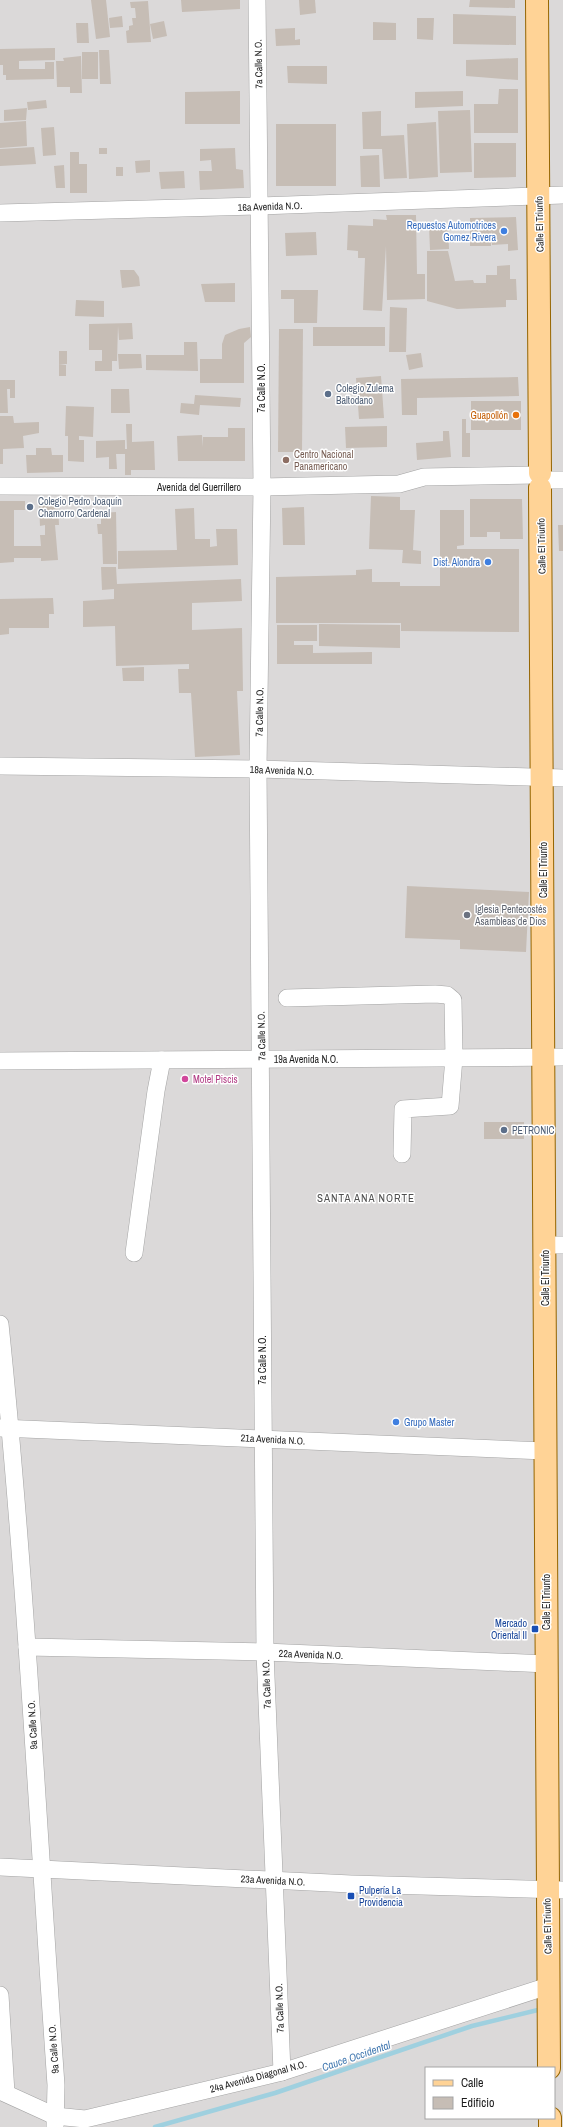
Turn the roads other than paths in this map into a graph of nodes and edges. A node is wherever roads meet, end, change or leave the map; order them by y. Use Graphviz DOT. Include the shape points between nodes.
graph roads {
  1 [pos="257,0"];
  2 [pos="537,0"];
  3 [pos="563,195"];
  4 [pos="539,196"];
  5 [pos="260,206"];
  6 [pos="0,213"];
  7 [pos="543,480"];
  8 [pos="0,486"];
  9 [pos="262,487"];
  10 [pos="0,766"];
  11 [pos="258,769"];
  12 [pos="553,778"];
  13 [pos="287,998"];
  14 [pos="554,1057"];
  15 [pos="454,1058"];
  16 [pos="162,1060"];
  17 [pos="261,1060"];
  18 [pos="0,1061"];
  19 [pos="402,1154"];
  20 [pos="554,1245"];
  21 [pos="134,1253"];
  22 [pos="0,1324"];
  23 [pos="5,1428"];
  24 [pos="262,1439"];
  25 [pos="546,1451"];
  26 [pos="28,1647"];
  27 [pos="264,1652"];
  28 [pos="547,1664"];
  29 [pos="0,1867"];
  30 [pos="41,1869"];
  31 [pos="274,1881"];
  32 [pos="555,1890"];
  33 [pos="548,1991"];
  34 [pos="0,1995"];
  35 [pos="554,2030"];
  36 [pos="549,2067"];
  37 [pos="282,2072"];
  38 [pos="3,2092"];
  39 [pos="55,2121"];
  1 -- 5 [label="street, 7a Calle N.O."];
  2 -- 4 [label="main road, Calle El Triunfo"];
  3 -- 4 [label="street, 16a Avenida N.O."];
  4 -- 5 [label="street, 16a Avenida N.O."];
  4 -- 7 [label="main road, Calle El Triunfo"];
  5 -- 6 [label="street, 16a Avenida N.O."];
  5 -- 9 [label="street, 7a Calle N.O."];
  7 -- 9 [label="street, Avenida del Guerrillero" via="424,477 399,484"];
  7 -- 12 [label="main road, Calle El Triunfo"];
  8 -- 9 [label="street, Avenida del Guerrillero"];
  9 -- 11 [label="street, 7a Calle N.O."];
  10 -- 11 [label="street, 18a Avenida N.O."];
  11 -- 12 [label="street, 18a Avenida N.O."];
  11 -- 17 [label="street, 7a Calle N.O."];
  12 -- 14 [label="main road, Calle El Triunfo"];
  13 -- 15 [label="street" via="447,996 453,1000"];
  14 -- 15 [label="street, 19a Avenida N.O."];
  14 -- 20 [label="main road, Calle El Triunfo"];
  15 -- 17 [label="street, 19a Avenida N.O."];
  15 -- 19 [label="street" via="450,1106 403,1109"];
  16 -- 17 [label="street, 19a Avenida N.O."];
  16 -- 18 [label="street, 19a Avenida N.O."];
  16 -- 21 [label="street"];
  17 -- 24 [label="street, 7a Calle N.O."];
  20 -- 25 [label="main road, Calle El Triunfo"];
  22 -- 23 [label="street, 9a Calle N.O."];
  23 -- 24 [label="street, 21a Avenida N.O."];
  23 -- 26 [label="street, 9a Calle N.O."];
  24 -- 25 [label="street, 21a Avenida N.O."];
  24 -- 27 [label="street, 7a Calle N.O."];
  25 -- 28 [label="main road, Calle El Triunfo"];
  26 -- 27 [label="street, 22a Avenida N.O."];
  26 -- 30 [label="street, 9a Calle N.O."];
  27 -- 28 [label="street, 22a Avenida N.O."];
  27 -- 31 [label="street, 7a Calle N.O."];
  28 -- 32 [label="main road, Calle El Triunfo"];
  29 -- 30 [label="street, 23a Avenida N.O."];
  30 -- 31 [label="street, 23a Avenida N.O."];
  30 -- 39 [label="street, 9a Calle N.O." via="56,2085"];
  31 -- 32 [label="street, 23a Avenida N.O."];
  31 -- 37 [label="street, 7a Calle N.O."];
  32 -- 33 [label="main road, Calle El Triunfo"];
  33 -- 35 [label="main road, Calle El Triunfo"];
  33 -- 37 [label="street, 24a Avenida Diagonal N.O."];
  34 -- 38 [label="street"];
  35 -- 36 [label="main road, Calle El Triunfo"];
  37 -- 39 [label="street, 24a Avenida Diagonal N.O." via="85,2118"];
  38 -- 39 [label="street"];
}
